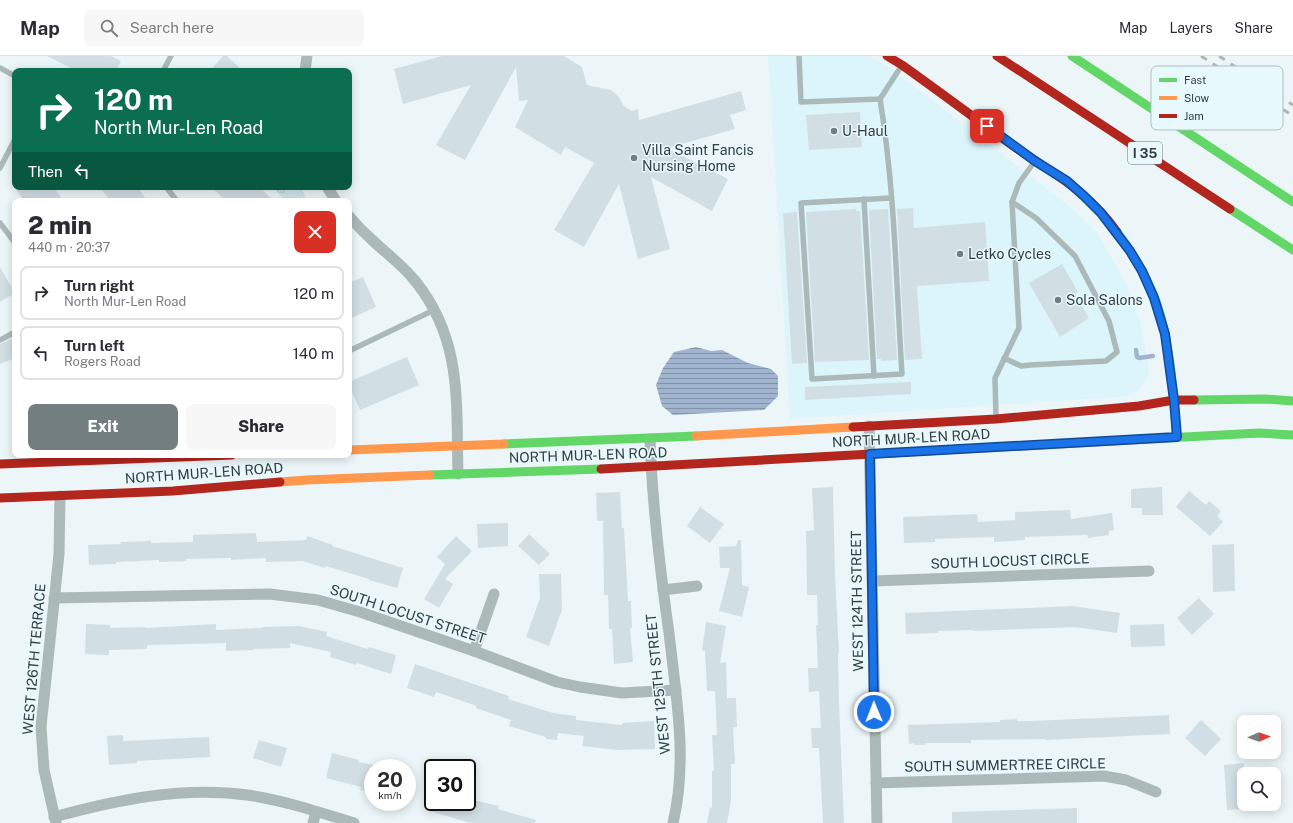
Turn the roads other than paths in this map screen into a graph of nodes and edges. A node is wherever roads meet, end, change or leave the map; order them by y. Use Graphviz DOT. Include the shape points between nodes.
graph roads {
  1 [pos="171,56"];
  2 [pos="307,56"];
  3 [pos="799,56"];
  4 [pos="887,56"];
  5 [pos="997,56"];
  6 [pos="1072,56"];
  7 [pos="902,65"];
  8 [pos="0,68"];
  9 [pos="165,68"];
  10 [pos="305,68"];
  11 [pos="12,74"];
  12 [pos="880,99"];
  13 [pos="1151,108"];
  14 [pos="1184,130"];
  15 [pos="12,145"];
  16 [pos="1035,161"];
  17 [pos="0,168"];
  18 [pos="891,198"];
  19 [pos="864,200"];
  20 [pos="1012,202"];
  21 [pos="1293,202"];
  22 [pos="352,219"];
  23 [pos="0,223"];
  24 [pos="12,239"];
  25 [pos="1293,250"];
  26 [pos="434,310"];
  27 [pos="12,334"];
  28 [pos="0,340"];
  29 [pos="352,350"];
  30 [pos="1004,358"];
  31 [pos="874,376"];
  32 [pos="1174,400"];
  33 [pos="1293,401"];
  34 [pos="996,418"];
  35 [pos="869,426"];
  36 [pos="1293,435"];
  37 [pos="1177,437"];
  38 [pos="650,439"];
  39 [pos="457,446"];
  40 [pos="352,450"];
  41 [pos="870,454"];
  42 [pos="155,458"];
  43 [pos="0,464"];
  44 [pos="651,466"];
  45 [pos="458,474"];
  46 [pos="60,496"];
  47 [pos="0,498"];
  48 [pos="1149,571"];
  49 [pos="872,581"];
  50 [pos="697,586"];
  51 [pos="663,590"];
  52 [pos="494,594"];
  53 [pos="54,598"];
  54 [pos="474,651"];
  55 [pos="676,690"];
  56 [pos="876,783"];
  57 [pos="1156,792"];
  58 [pos="316,812"];
  59 [pos="55,820"];
  60 [pos="313,823"];
  61 [pos="354,823"];
  62 [pos="673,823"];
  63 [pos="877,823"];
  1 -- 9 [label="lane"];
  2 -- 10 [label="street"];
  3 -- 12 [label="lane" via="802,102"];
  4 -- 7 [label="main road"];
  5 -- 25 [label="main road, I 35"];
  6 -- 13 [label="main road"];
  7 -- 12 [label="lane"];
  7 -- 16 [label="main road"];
  8 -- 11 [label="lane"];
  12 -- 18 [label="lane"];
  14 -- 21 [label="main road"];
  15 -- 17 [label="lane"];
  16 -- 20 [label="lane" via="1019,183"];
  16 -- 32 [label="main road" via="1067,181 1084,196 1130,251 1154,298 1165,334"];
  18 -- 19 [label="lane"];
  18 -- 31 [label="lane" via="902,374"];
  19 -- 31 [label="lane"];
  19 -- 31 [label="lane" via="801,203 812,379"];
  20 -- 30 [label="lane" via="1019,328"];
  20 -- 30 [label="lane" via="1036,218 1076,256 1109,321 1117,352 1106,361 1021,366"];
  22 -- 26 [label="street" via="367,236 404,267"];
  23 -- 24 [label="lane"];
  26 -- 29 [label="lane"];
  26 -- 39 [label="street" via="452,358"];
  27 -- 28 [label="lane"];
  30 -- 34 [label="lane" via="995,378"];
  32 -- 33 [label="main road, NORTH MUR-LEN ROAD"];
  32 -- 34 [label="main road, NORTH MUR-LEN ROAD" via="1139,406"];
  32 -- 37 [label="main road"];
  34 -- 35 [label="main road, NORTH MUR-LEN ROAD"];
  35 -- 38 [label="main road, NORTH MUR-LEN ROAD"];
  35 -- 41 [label="street, WEST 124TH STREET"];
  36 -- 37 [label="main road, NORTH MUR-LEN ROAD" via="1259,433"];
  37 -- 41 [label="main road, NORTH MUR-LEN ROAD"];
  38 -- 39 [label="main road, NORTH MUR-LEN ROAD"];
  38 -- 44 [label="street, WEST 125TH STREET"];
  39 -- 40 [label="main road, NORTH MUR-LEN ROAD"];
  39 -- 45 [label="street"];
  41 -- 44 [label="main road, NORTH MUR-LEN ROAD"];
  41 -- 49 [label="street, WEST 124TH STREET"];
  42 -- 43 [label="main road, NORTH MUR-LEN ROAD"];
  44 -- 45 [label="main road, NORTH MUR-LEN ROAD"];
  44 -- 51 [label="street, WEST 125TH STREET"];
  45 -- 46 [label="main road, NORTH MUR-LEN ROAD" via="306,480 173,491"];
  46 -- 47 [label="main road, NORTH MUR-LEN ROAD"];
  46 -- 53 [label="street, WEST 126TH TERRACE" via="59,554"];
  48 -- 49 [label="street, SOUTH LOCUST CIRCLE"];
  49 -- 56 [label="street, WEST 124TH STREET"];
  50 -- 51 [label="street"];
  51 -- 55 [label="street, WEST 125TH STREET"];
  52 -- 54 [label="street"];
  53 -- 54 [label="street, SOUTH LOCUST STREET" via="270,594 318,600"];
  53 -- 59 [label="street, WEST 126TH TERRACE" via="41,727 44,770"];
  54 -- 55 [label="street, SOUTH LOCUST STREET" via="557,682 580,687 622,693"];
  55 -- 62 [label="street, WEST 125TH STREET" via="681,757 679,795"];
  56 -- 57 [label="street, SOUTH SUMMERTREE CIRCLE" via="1104,776 1126,780"];
  56 -- 63 [label="street, WEST 124TH STREET"];
  58 -- 59 [label="street" via="247,795 196,792 153,796"];
  58 -- 60 [label="street"];
  58 -- 61 [label="street"];
}
